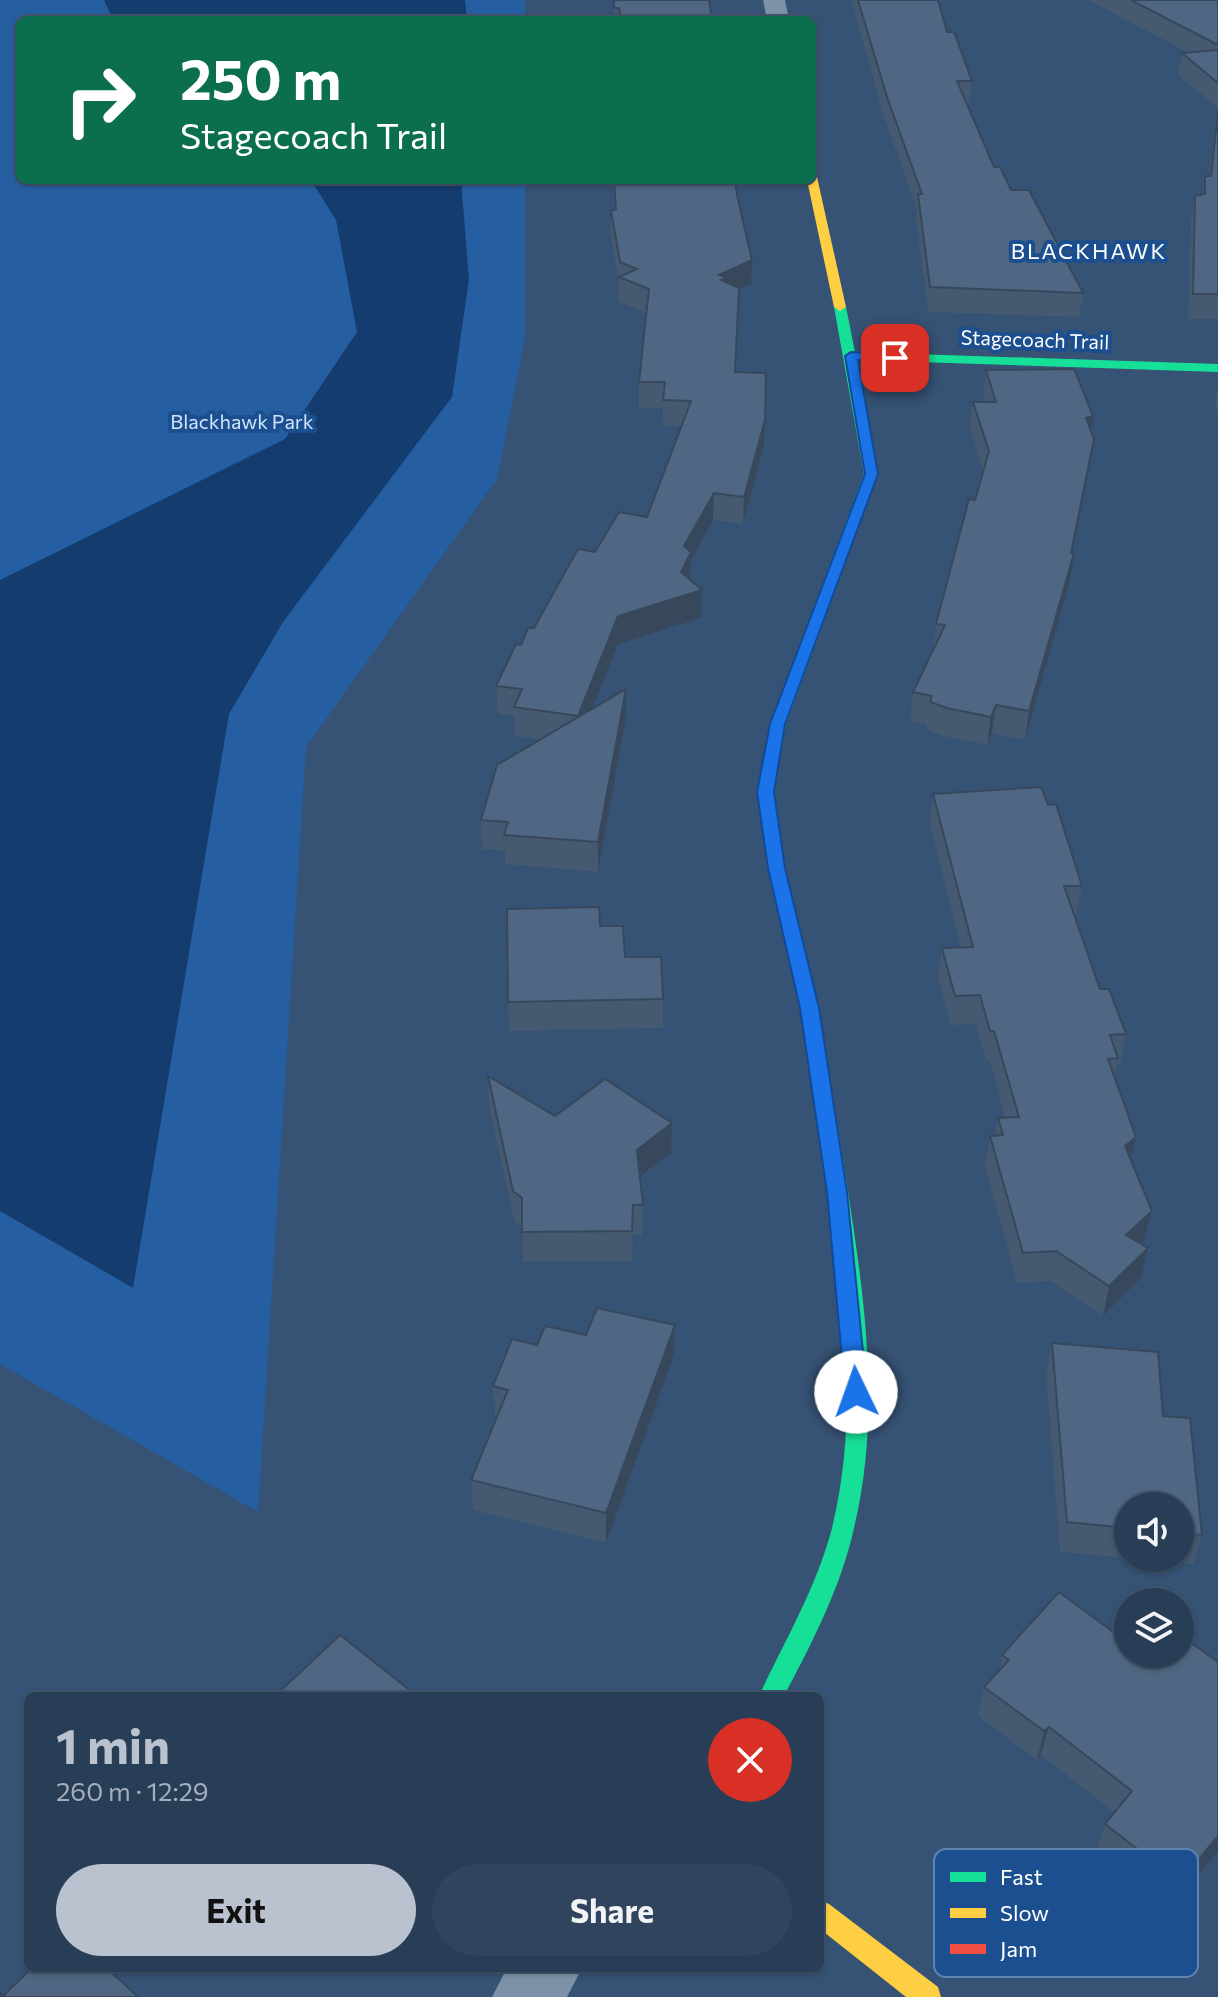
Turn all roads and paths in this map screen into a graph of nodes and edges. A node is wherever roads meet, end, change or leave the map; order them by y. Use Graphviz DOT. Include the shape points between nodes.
graph roads {
  1 [pos="814,184"];
  2 [pos="851,356"];
  3 [pos="1218,368"];
  4 [pos="773,1692"];
  5 [pos="824,1916"];
  6 [pos="546,1972"];
  7 [pos="525,1997"];
  8 [pos="928,1997"];
  1 -- 2 [label="street"];
  2 -- 3 [label="street, Stagecoach Trail"];
  2 -- 4 [label="street" via="871,474 778,724 765,792 776,868 810,1008 854,1339 858,1418 843,1527 809,1627"];
  5 -- 8 [label="street"];
  6 -- 7 [label="street"];
}
